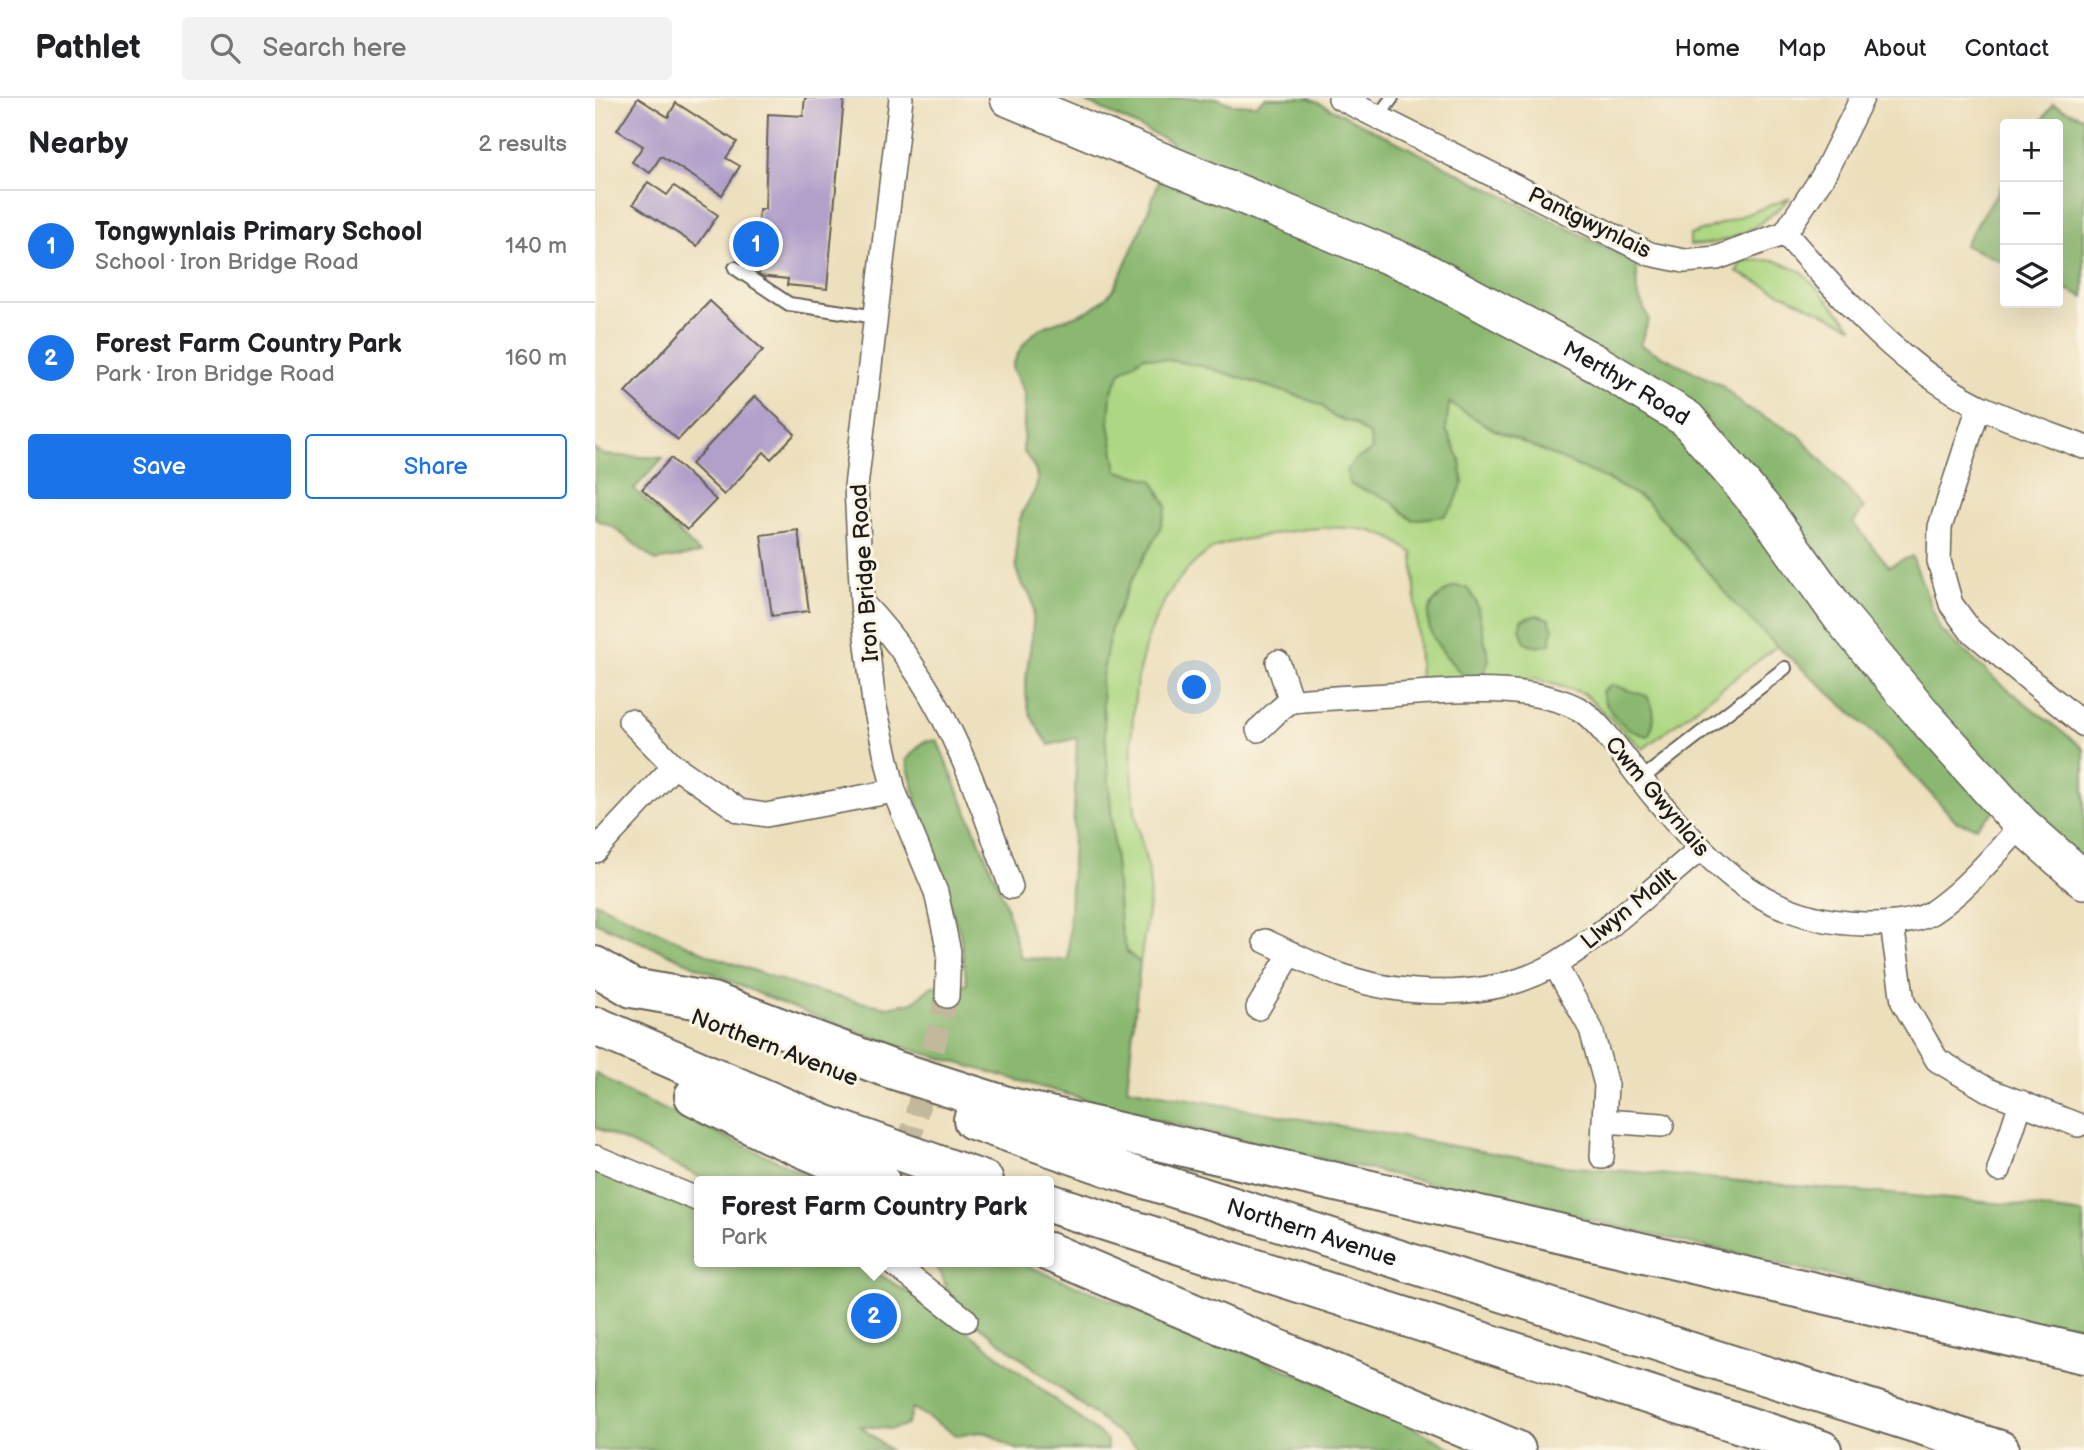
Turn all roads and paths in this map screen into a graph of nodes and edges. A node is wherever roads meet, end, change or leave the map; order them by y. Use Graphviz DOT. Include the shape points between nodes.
graph roads {
  1 [pos="901,98"];
  2 [pos="1009,98"];
  3 [pos="1340,98"];
  4 [pos="1392,98"];
  5 [pos="1862,98"];
  6 [pos="1378,117"];
  7 [pos="1785,233"];
  8 [pos="735,268"];
  9 [pos="877,317"];
  10 [pos="1979,406"];
  11 [pos="2084,447"];
  12 [pos="862,603"];
  13 [pos="1278,662"];
  14 [pos="1786,668"];
  15 [pos="1291,701"];
  16 [pos="631,721"];
  17 [pos="2084,725"];
  18 [pos="1258,730"];
  19 [pos="674,766"];
  20 [pos="1640,780"];
  21 [pos="894,791"];
  22 [pos="2022,825"];
  23 [pos="1699,850"];
  24 [pos="595,851"];
  25 [pos="2084,880"];
  26 [pos="1011,887"];
  27 [pos="1892,924"];
  28 [pos="1265,941"];
  29 [pos="1291,953"];
  30 [pos="1555,965"];
  31 [pos="595,966"];
  32 [pos="632,988"];
  33 [pos="947,996"];
  34 [pos="1258,1008"];
  35 [pos="596,1027"];
  36 [pos="2021,1102"];
  37 [pos="1604,1121"];
  38 [pos="1662,1125"];
  39 [pos="2081,1126"];
  40 [pos="595,1157"];
  41 [pos="1602,1157"];
  42 [pos="1999,1170"];
  43 [pos="868,1176"];
  44 [pos="969,1176"];
  45 [pos="694,1198"];
  46 [pos="1054,1205"];
  47 [pos="1054,1254"];
  48 [pos="897,1267"];
  49 [pos="966,1320"];
  50 [pos="2084,1354"];
  51 [pos="1507,1448"];
  52 [pos="1822,1450"];
  53 [pos="2000,1450"];
  1 -- 9 [label="street, Iron Bridge Road"];
  2 -- 22 [label="main road, Merthyr Road" via="1416,267 1598,365 1687,419 1768,516 1850,628"];
  3 -- 6 [label="street, Pantgwynlais"];
  4 -- 6 [label="lane"];
  5 -- 7 [label="street" via="1823,176"];
  6 -- 7 [label="street, Pantgwynlais" via="1650,254 1684,261 1717,258"];
  7 -- 10 [label="street" via="1857,315 1893,348"];
  8 -- 9 [label="lane" via="789,304"];
  9 -- 12 [label="street, Iron Bridge Road" via="856,487"];
  10 -- 11 [label="street"];
  10 -- 17 [label="street" via="1940,527 1939,561 1951,604 1970,630"];
  12 -- 21 [label="street, Iron Bridge Road" via="874,703"];
  12 -- 26 [label="street" via="894,636 951,727"];
  13 -- 15 [label="street"];
  14 -- 20 [label="lane"];
  15 -- 18 [label="street"];
  15 -- 20 [label="street, Cwm Gwynlais" via="1421,693 1542,695 1580,710 1604,731"];
  16 -- 19 [label="street"];
  19 -- 21 [label="street" via="740,811 766,815"];
  19 -- 24 [label="street"];
  20 -- 23 [label="street, Cwm Gwynlais"];
  21 -- 33 [label="street, Iron Bridge Road" via="936,892 949,952"];
  22 -- 25 [label="main road, Merthyr Road"];
  22 -- 27 [label="street, Cwm Gwynlais" via="1958,892 1928,914"];
  23 -- 27 [label="street, Cwm Gwynlais" via="1751,892 1792,913 1843,923"];
  23 -- 30 [label="street, Llwyn Mallt"];
  27 -- 36 [label="street" via="1903,1002 1937,1060 1988,1090"];
  28 -- 29 [label="street, Llwyn Mallt"];
  29 -- 30 [label="street, Llwyn Mallt" via="1343,976 1406,990 1465,990 1517,982"];
  29 -- 34 [label="street"];
  30 -- 37 [label="street" via="1591,1029 1606,1085"];
  31 -- 32 [label="highway"];
  32 -- 50 [label="highway" via="712,1002 888,1068 1010,1107"];
  32 -- 53 [label="highway, Northern Avenue" via="860,1080 1120,1171"];
  35 -- 43 [label="highway" via="659,1078 770,1134"];
  35 -- 44 [label="highway" via="823,1124"];
  36 -- 39 [label="street"];
  36 -- 42 [label="street"];
  37 -- 38 [label="street"];
  37 -- 41 [label="street"];
  40 -- 45 [label="street"];
  46 -- 52 [label="highway"];
  47 -- 51 [label="highway"];
  48 -- 49 [label="street"];
}
